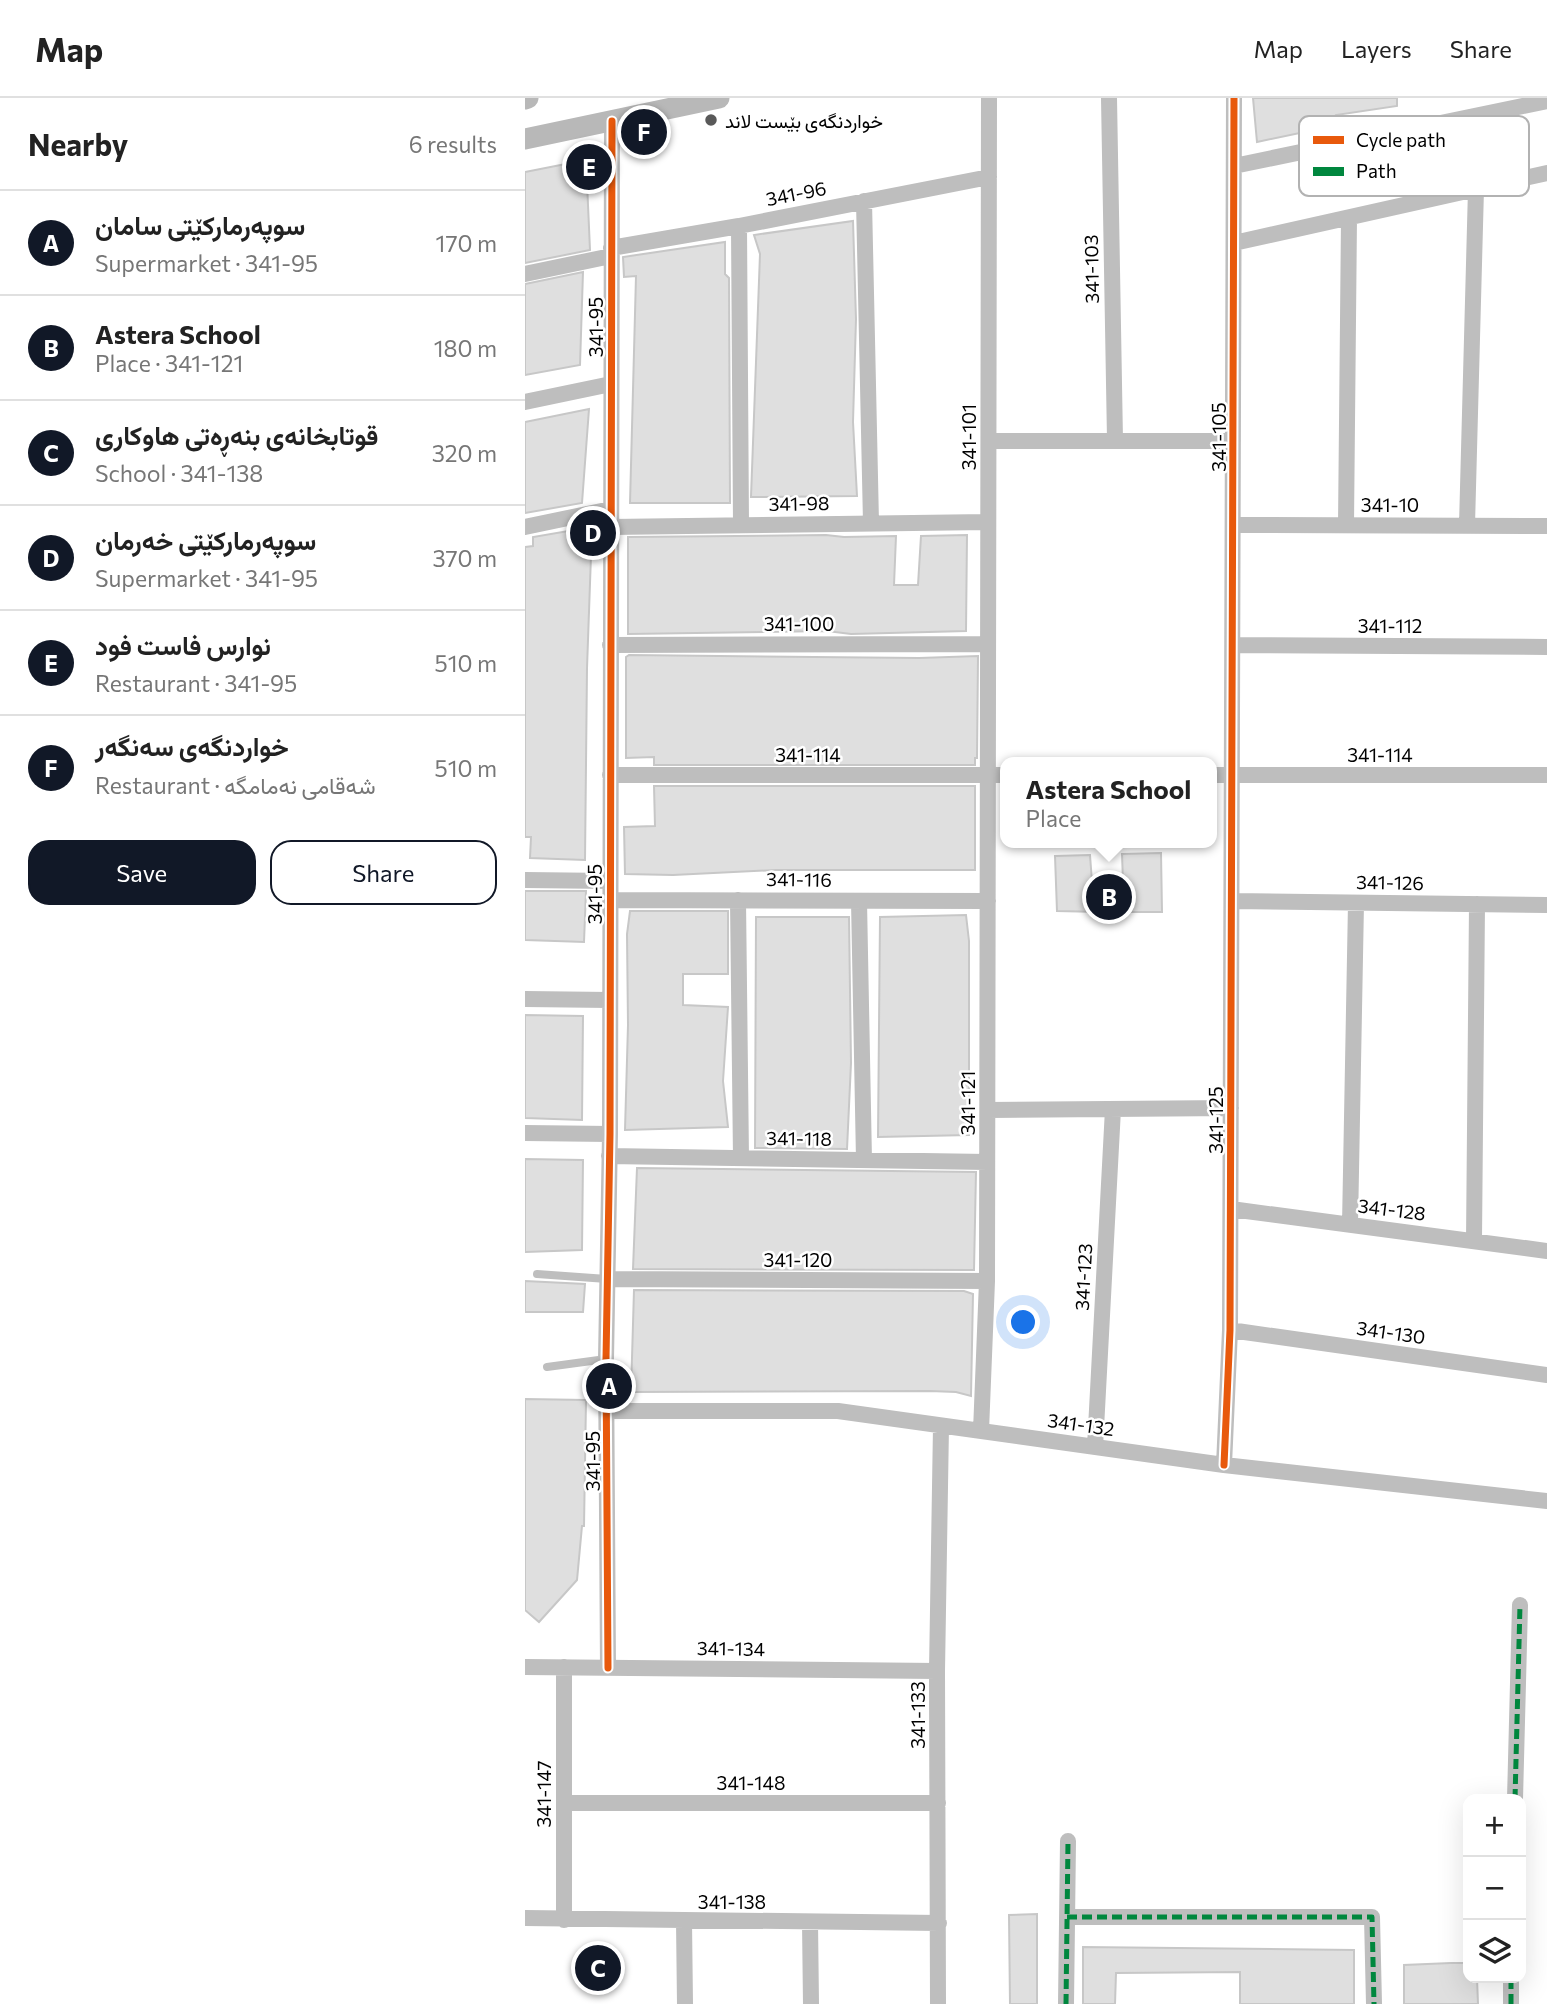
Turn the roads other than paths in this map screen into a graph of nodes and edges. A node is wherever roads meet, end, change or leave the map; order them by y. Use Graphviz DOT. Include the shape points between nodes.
graph roads {
  1 [pos="719,98"];
  2 [pos="989,98"];
  3 [pos="1109,98"];
  4 [pos="1234,98"];
  5 [pos="1547,101"];
  6 [pos="1475,116"];
  7 [pos="612,121"];
  8 [pos="525,139"];
  9 [pos="1299,153"];
  10 [pos="1234,166"];
  11 [pos="1547,173"];
  12 [pos="989,177"];
  13 [pos="1529,177"];
  14 [pos="1442,196"];
  15 [pos="1476,196"];
  16 [pos="864,201"];
  17 [pos="1349,218"];
  18 [pos="739,226"];
  19 [pos="1234,243"];
  20 [pos="611,252"];
  21 [pos="525,274"];
  22 [pos="611,384"];
  23 [pos="525,402"];
  24 [pos="1115,440"];
  25 [pos="989,441"];
  26 [pos="1233,441"];
  27 [pos="611,509"];
  28 [pos="988,522"];
  29 [pos="871,523"];
  30 [pos="741,525"];
  31 [pos="1233,525"];
  32 [pos="1346,525"];
  33 [pos="1467,526"];
  34 [pos="1547,526"];
  35 [pos="525,527"];
  36 [pos="611,527"];
  37 [pos="988,644"];
  38 [pos="610,645"];
  39 [pos="1233,645"];
  40 [pos="1547,647"];
  41 [pos="610,775"];
  42 [pos="988,775"];
  43 [pos="1000,775"];
  44 [pos="1217,775"];
  45 [pos="1233,775"];
  46 [pos="1547,775"];
  47 [pos="1108,848"];
  48 [pos="1108,855"];
  49 [pos="525,880"];
  50 [pos="610,881"];
  51 [pos="610,900"];
  52 [pos="738,900"];
  53 [pos="859,901"];
  54 [pos="988,901"];
  55 [pos="1232,901"];
  56 [pos="1356,903"];
  57 [pos="1477,904"];
  58 [pos="1547,905"];
  59 [pos="525,999"];
  60 [pos="610,1000"];
  61 [pos="1231,1108"];
  62 [pos="1113,1109"];
  63 [pos="988,1110"];
  64 [pos="525,1133"];
  65 [pos="610,1134"];
  66 [pos="609,1156"];
  67 [pos="741,1158"];
  68 [pos="865,1160"];
  69 [pos="987,1162"];
  70 [pos="1231,1209"];
  71 [pos="1350,1225"];
  72 [pos="1474,1241"];
  73 [pos="1547,1251"];
  74 [pos="537,1273"];
  75 [pos="609,1279"];
  76 [pos="987,1281"];
  77 [pos="1230,1330"];
  78 [pos="606,1359"];
  79 [pos="547,1367"];
  80 [pos="1547,1375"];
  81 [pos="608,1411"];
  82 [pos="941,1426"];
  83 [pos="981,1432"];
  84 [pos="1095,1447"];
  85 [pos="1224,1465"];
  86 [pos="1547,1501"];
  87 [pos="1520,1605"];
  88 [pos="525,1667"];
  89 [pos="564,1667"];
  90 [pos="608,1668"];
  91 [pos="937,1671"];
  92 [pos="1515,1794"];
  93 [pos="564,1803"];
  94 [pos="938,1803"];
  95 [pos="1067,1841"];
  96 [pos="1067,1917"];
  97 [pos="525,1918"];
  98 [pos="564,1920"];
  99 [pos="684,1921"];
  100 [pos="810,1922"];
  101 [pos="939,1923"];
  102 [pos="1511,1983"];
  103 [pos="685,2004"];
  104 [pos="811,2004"];
  105 [pos="938,2004"];
  106 [pos="1066,2004"];
  107 [pos="1374,2004"];
  108 [pos="1511,2004"];
  1 -- 7 [label="main road"];
  2 -- 12 [label="street, 341-101"];
  3 -- 24 [label="street, 341-103"];
  4 -- 10 [label="street, 341-105"];
  5 -- 6 [label="street"];
  7 -- 8 [label="main road"];
  7 -- 20 [label="street, 341-95"];
  9 -- 10 [label="street"];
  10 -- 19 [label="street, 341-105"];
  11 -- 13 [label="street"];
  12 -- 16 [label="street, 341-96"];
  12 -- 25 [label="street, 341-101"];
  14 -- 17 [label="street"];
  15 -- 33 [label="street"];
  16 -- 18 [label="street, 341-96"];
  16 -- 29 [label="street"];
  17 -- 19 [label="street"];
  17 -- 32 [label="street"];
  18 -- 20 [label="street, 341-96"];
  18 -- 30 [label="street"];
  19 -- 26 [label="street, 341-105"];
  20 -- 21 [label="street, 341-96"];
  20 -- 22 [label="street, 341-95"];
  22 -- 23 [label="street"];
  22 -- 27 [label="street, 341-95"];
  24 -- 25 [label="street"];
  24 -- 26 [label="street"];
  25 -- 28 [label="street, 341-101"];
  26 -- 31 [label="street, 341-105"];
  27 -- 35 [label="street"];
  27 -- 36 [label="street, 341-95"];
  28 -- 29 [label="street, 341-98"];
  28 -- 37 [label="street, 341-101"];
  29 -- 30 [label="street, 341-98"];
  30 -- 36 [label="street, 341-98"];
  31 -- 32 [label="street, 341-10"];
  31 -- 39 [label="street, 341-105"];
  32 -- 33 [label="street, 341-10"];
  33 -- 34 [label="street, 341-10"];
  36 -- 38 [label="street, 341-95"];
  37 -- 38 [label="street, 341-100"];
  37 -- 42 [label="street, 341-101"];
  38 -- 41 [label="street, 341-95"];
  39 -- 40 [label="street, 341-112"];
  39 -- 45 [label="street, 341-105"];
  41 -- 42 [label="street, 341-114"];
  41 -- 50 [label="street, 341-95"];
  42 -- 43 [label="street, 341-114"];
  42 -- 54 [label="street, 341-121"];
  44 -- 45 [label="street, 341-114"];
  45 -- 46 [label="street, 341-114"];
  45 -- 55 [label="street, 341-125"];
  47 -- 48 [label="lane"];
  49 -- 50 [label="street"];
  50 -- 51 [label="street, 341-95"];
  51 -- 52 [label="street, 341-116"];
  51 -- 60 [label="street, 341-95"];
  52 -- 53 [label="street, 341-116"];
  52 -- 67 [label="street"];
  53 -- 54 [label="street, 341-116"];
  53 -- 68 [label="street"];
  54 -- 63 [label="street, 341-121"];
  55 -- 56 [label="street, 341-126"];
  55 -- 61 [label="street, 341-125"];
  56 -- 57 [label="street, 341-126"];
  56 -- 71 [label="street"];
  57 -- 58 [label="street, 341-126"];
  57 -- 72 [label="street"];
  59 -- 60 [label="street"];
  60 -- 65 [label="street, 341-95"];
  61 -- 62 [label="street"];
  61 -- 70 [label="street, 341-125"];
  62 -- 63 [label="street"];
  62 -- 84 [label="street, 341-123"];
  63 -- 69 [label="street, 341-121"];
  64 -- 65 [label="street"];
  65 -- 66 [label="street, 341-95"];
  66 -- 67 [label="street, 341-118"];
  66 -- 75 [label="street, 341-95"];
  67 -- 68 [label="street, 341-118"];
  68 -- 69 [label="street, 341-118"];
  69 -- 76 [label="street, 341-121"];
  70 -- 71 [label="street, 341-128"];
  70 -- 77 [label="street, 341-125"];
  71 -- 72 [label="street, 341-128"];
  72 -- 73 [label="street, 341-128"];
  74 -- 75 [label="lane"];
  75 -- 76 [label="street, 341-120"];
  75 -- 78 [label="street, 341-95"];
  76 -- 83 [label="street, 341-121"];
  77 -- 80 [label="street, 341-130"];
  77 -- 85 [label="street, 341-125"];
  78 -- 79 [label="lane"];
  78 -- 81 [label="street, 341-95"];
  81 -- 82 [label="street, 341-132" via="838,1411"];
  81 -- 90 [label="street, 341-95"];
  82 -- 83 [label="street, 341-132"];
  82 -- 91 [label="street, 341-133"];
  83 -- 84 [label="street, 341-132"];
  84 -- 85 [label="street, 341-132"];
  85 -- 86 [label="street, 341-132"];
  87 -- 92 [label="street"];
  88 -- 89 [label="street, 341-134"];
  89 -- 90 [label="street, 341-134"];
  89 -- 93 [label="street, 341-147"];
  90 -- 91 [label="street, 341-134"];
  91 -- 94 [label="street, 341-133"];
  93 -- 94 [label="street, 341-148"];
  93 -- 98 [label="street, 341-147"];
  94 -- 101 [label="street, 341-133"];
  95 -- 96 [label="street"];
  96 -- 106 [label="street"];
  96 -- 107 [label="street" via="1372,1917"];
  97 -- 98 [label="street, 341-138"];
  98 -- 99 [label="street, 341-138"];
  99 -- 100 [label="street, 341-138"];
  99 -- 103 [label="street"];
  100 -- 101 [label="street, 341-138"];
  100 -- 104 [label="street"];
  101 -- 105 [label="street, 341-133"];
  102 -- 108 [label="street"];
}
